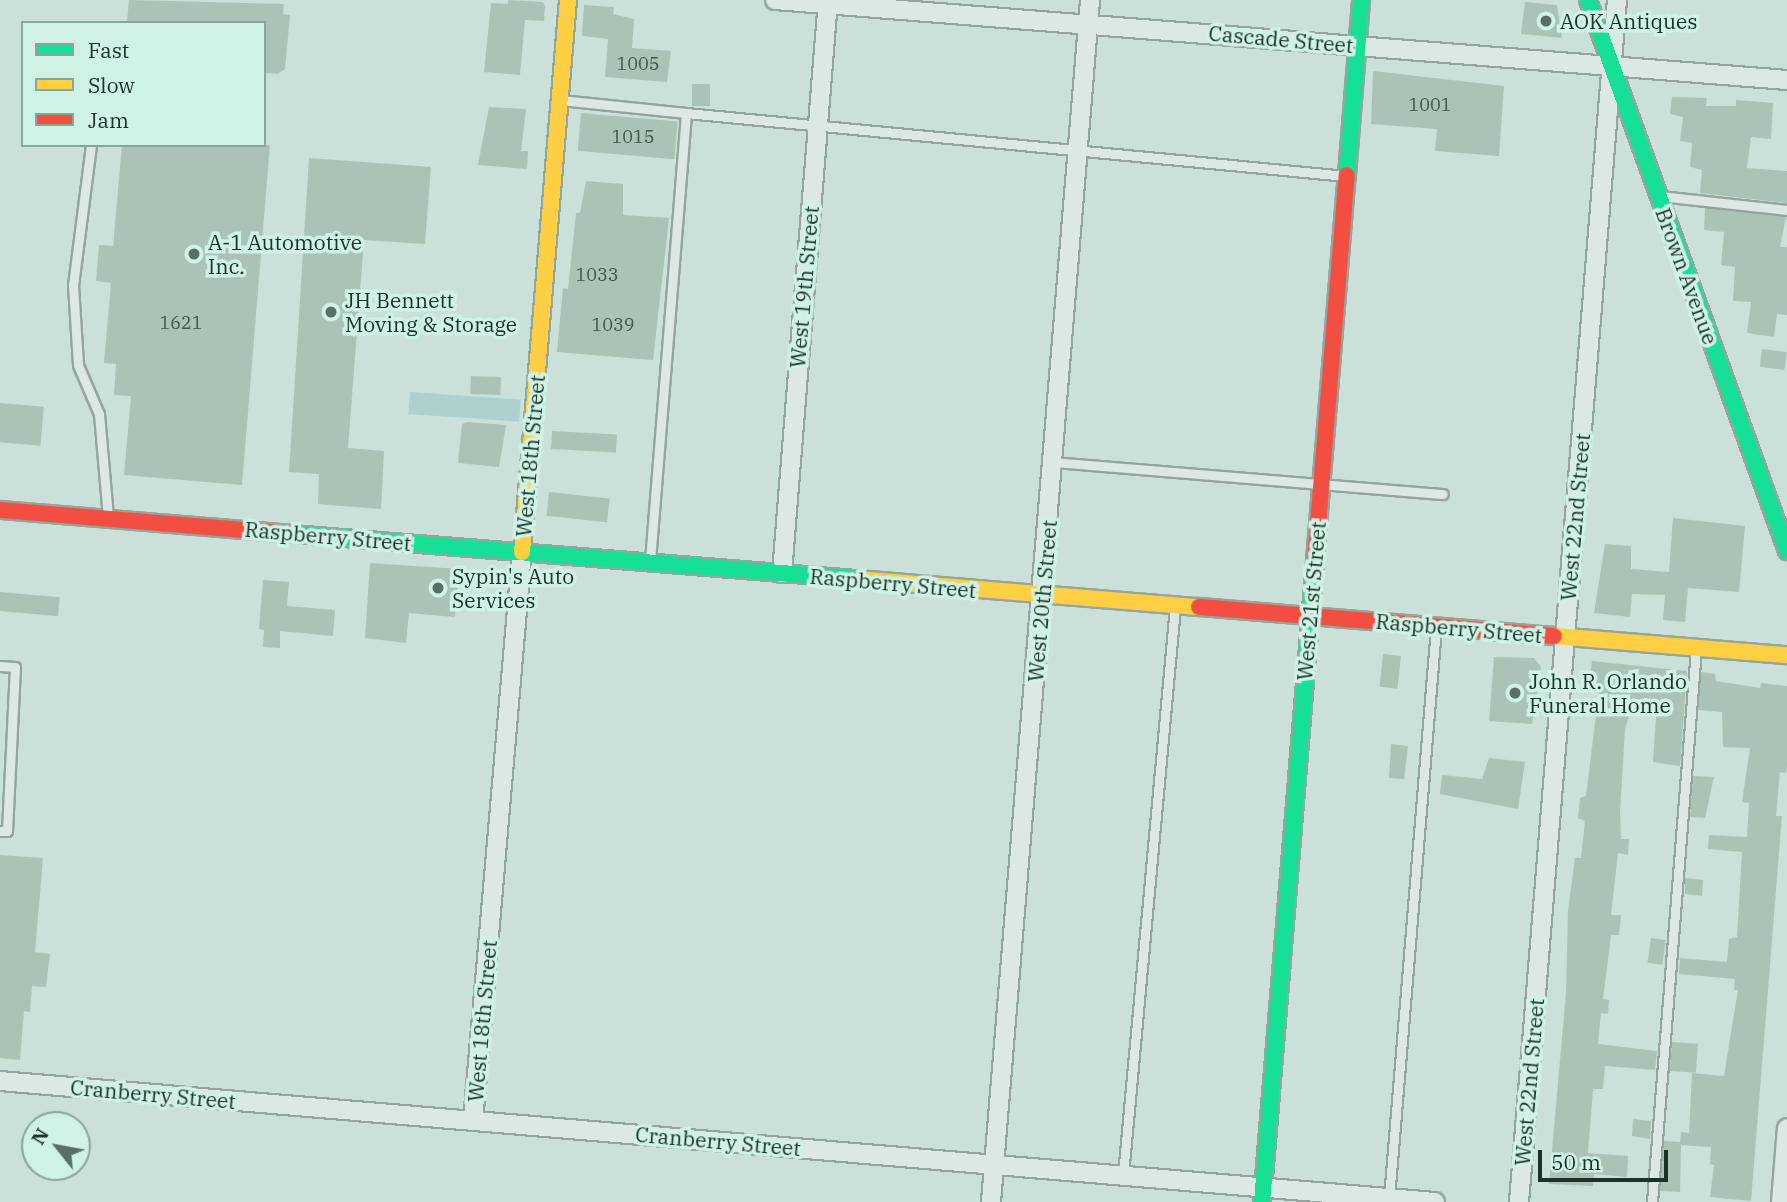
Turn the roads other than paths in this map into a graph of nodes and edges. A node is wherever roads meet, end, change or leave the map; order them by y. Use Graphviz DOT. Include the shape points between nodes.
graph roads {
  1 [pos="568,0"];
  2 [pos="775,0"];
  3 [pos="1090,0"];
  4 [pos="1361,0"];
  5 [pos="1588,0"];
  6 [pos="1617,0"];
  7 [pos="827,3"];
  8 [pos="1088,23"];
  9 [pos="1357,45"];
  10 [pos="1612,66"];
  11 [pos="1787,80"];
  12 [pos="560,100"];
  13 [pos="686,113"];
  14 [pos="817,127"];
  15 [pos="91,147"];
  16 [pos="1078,151"];
  17 [pos="1346,176"];
  18 [pos="1659,196"];
  19 [pos="1787,210"];
  20 [pos="1054,462"];
  21 [pos="1321,483"];
  22 [pos="1443,494"];
  23 [pos="0,510"];
  24 [pos="108,518"];
  25 [pos="1787,551"];
  26 [pos="522,552"];
  27 [pos="650,563"];
  28 [pos="782,573"];
  29 [pos="1043,594"];
  30 [pos="1175,605"];
  31 [pos="1310,616"];
  32 [pos="1436,626"];
  33 [pos="1565,636"];
  34 [pos="1697,647"];
  35 [pos="1787,654"];
  36 [pos="0,666"];
  37 [pos="0,831"];
  38 [pos="0,1081"];
  39 [pos="474,1121"];
  40 [pos="1787,1128"];
  41 [pos="994,1165"];
  42 [pos="1123,1175"];
  43 [pos="1263,1195"];
  44 [pos="1389,1198"];
  45 [pos="991,1202"];
  46 [pos="1435,1202"];
  47 [pos="1519,1202"];
  48 [pos="1652,1202"];
  49 [pos="1781,1202"];
  1 -- 12 [label="street, West 18th Street"];
  2 -- 7 [label="street, Cascade Street"];
  3 -- 8 [label="street, West 20th Street"];
  4 -- 9 [label="street, West 21st Street"];
  5 -- 10 [label="street, Brown Avenue"];
  6 -- 10 [label="street, West 22nd Street"];
  7 -- 8 [label="street, Cascade Street"];
  7 -- 14 [label="street, West 19th Street"];
  8 -- 9 [label="street, Cascade Street"];
  8 -- 16 [label="street, West 20th Street"];
  9 -- 10 [label="street, Cascade Street"];
  9 -- 17 [label="street, West 21st Street"];
  10 -- 11 [label="street, Cascade Street"];
  10 -- 18 [label="street, Brown Avenue"];
  10 -- 33 [label="street, West 22nd Street"];
  12 -- 13 [label="lane"];
  12 -- 26 [label="street, West 18th Street"];
  13 -- 14 [label="lane"];
  13 -- 27 [label="lane"];
  14 -- 16 [label="lane"];
  14 -- 28 [label="street, West 19th Street"];
  15 -- 24 [label="lane" via="73,285 78,365 99,414"];
  16 -- 17 [label="lane"];
  16 -- 20 [label="street, West 20th Street"];
  17 -- 21 [label="street, West 21st Street"];
  18 -- 19 [label="lane"];
  18 -- 25 [label="street, Brown Avenue"];
  20 -- 21 [label="lane"];
  20 -- 29 [label="street, West 20th Street"];
  21 -- 22 [label="lane"];
  21 -- 31 [label="street, West 21st Street"];
  23 -- 24 [label="street, Raspberry Street"];
  24 -- 26 [label="street, Raspberry Street"];
  26 -- 27 [label="street, Raspberry Street"];
  26 -- 39 [label="street, West 18th Street"];
  27 -- 28 [label="street, Raspberry Street"];
  28 -- 29 [label="street, Raspberry Street"];
  29 -- 30 [label="street, Raspberry Street"];
  29 -- 41 [label="street, West 20th Street"];
  30 -- 31 [label="street, Raspberry Street"];
  30 -- 42 [label="lane"];
  31 -- 32 [label="street, Raspberry Street"];
  31 -- 43 [label="street, West 21st Street"];
  32 -- 33 [label="street, Raspberry Street"];
  32 -- 44 [label="lane"];
  33 -- 34 [label="street, Raspberry Street"];
  33 -- 47 [label="street, West 22nd Street"];
  34 -- 35 [label="street, Raspberry Street"];
  34 -- 48 [label="lane"];
  36 -- 37 [label="lane" via="15,667 7,831"];
  38 -- 39 [label="street, Cranberry Street"];
  39 -- 41 [label="street, Cranberry Street"];
  40 -- 49 [label="street"];
  41 -- 42 [label="street, Cranberry Street"];
  41 -- 45 [label="street, West 20th Street"];
  42 -- 43 [label="street, Cranberry Street"];
  43 -- 44 [label="street, Cranberry Street"];
  44 -- 46 [label="street, Cranberry Street"];
}
